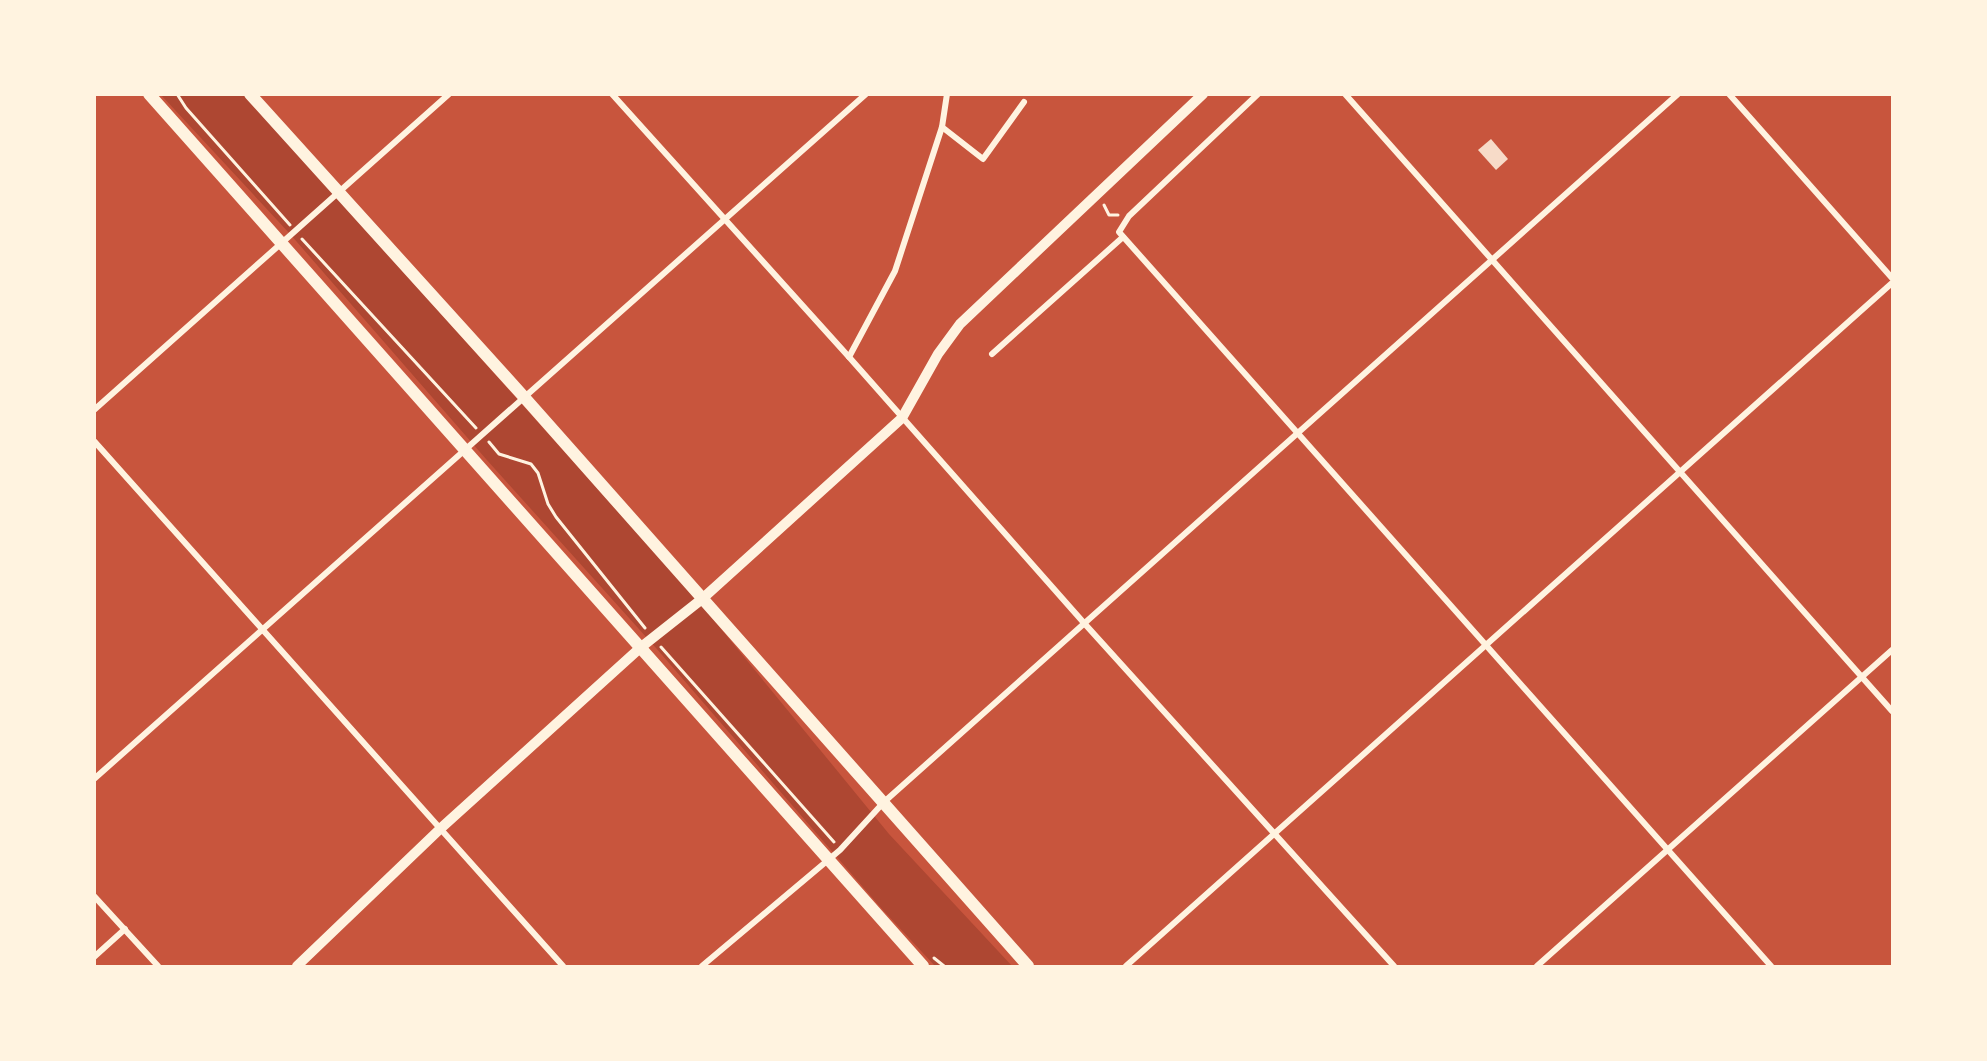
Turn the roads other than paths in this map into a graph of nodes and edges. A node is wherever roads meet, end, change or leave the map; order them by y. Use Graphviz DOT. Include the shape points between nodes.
graph roads {
  1 [pos="148,94"];
  2 [pos="250,94"];
  3 [pos="449,94"];
  4 [pos="612,94"];
  5 [pos="866,94"];
  6 [pos="946,94"];
  7 [pos="1203,94"];
  8 [pos="1258,94"];
  9 [pos="1345,94"];
  10 [pos="1678,94"];
  11 [pos="1729,94"];
  12 [pos="1024,102"];
  13 [pos="942,127"];
  14 [pos="339,194"];
  15 [pos="726,220"];
  16 [pos="1121,235"];
  17 [pos="282,244"];
  18 [pos="1492,260"];
  19 [pos="1893,279"];
  20 [pos="1893,283"];
  21 [pos="992,354"];
  22 [pos="849,357"];
  23 [pos="524,397"];
  24 [pos="94,410"];
  25 [pos="902,417"];
  26 [pos="1298,433"];
  27 [pos="94,441"];
  28 [pos="464,450"];
  29 [pos="1680,472"];
  30 [pos="702,599"];
  31 [pos="1084,624"];
  32 [pos="261,629"];
  33 [pos="1486,646"];
  34 [pos="640,648"];
  35 [pos="1893,650"];
  36 [pos="1862,677"];
  37 [pos="1893,711"];
  38 [pos="94,779"];
  39 [pos="884,802"];
  40 [pos="440,829"];
  41 [pos="1275,833"];
  42 [pos="1668,850"];
  43 [pos="829,860"];
  44 [pos="94,896"];
  45 [pos="125,930"];
  46 [pos="94,957"];
  47 [pos="158,966"];
  48 [pos="297,966"];
  49 [pos="563,966"];
  50 [pos="702,966"];
  51 [pos="923,966"];
  52 [pos="1028,966"];
  53 [pos="1126,966"];
  54 [pos="1394,966"];
  55 [pos="1537,966"];
  56 [pos="1771,966"];
  1 -- 17 [label="main road"];
  2 -- 14 [label="main road"];
  3 -- 14 [label="street"];
  4 -- 15 [label="street"];
  5 -- 15 [label="street"];
  6 -- 13 [label="street"];
  7 -- 25 [label="street" via="960,324"];
  8 -- 16 [label="street" via="1129,216"];
  9 -- 18 [label="street"];
  10 -- 18 [label="street"];
  11 -- 19 [label="street"];
  12 -- 13 [label="street" via="983,159"];
  13 -- 22 [label="street" via="895,271"];
  14 -- 17 [label="street"];
  14 -- 23 [label="main road"];
  15 -- 22 [label="street"];
  15 -- 23 [label="street"];
  16 -- 21 [label="street"];
  16 -- 26 [label="street"];
  17 -- 24 [label="street"];
  17 -- 28 [label="main road"];
  18 -- 26 [label="street"];
  18 -- 29 [label="street"];
  20 -- 29 [label="street"];
  22 -- 25 [label="street"];
  23 -- 28 [label="street"];
  23 -- 30 [label="main road"];
  25 -- 30 [label="street"];
  25 -- 31 [label="street"];
  26 -- 31 [label="street"];
  26 -- 33 [label="street"];
  27 -- 32 [label="street"];
  28 -- 32 [label="street"];
  28 -- 34 [label="main road"];
  29 -- 33 [label="street"];
  29 -- 36 [label="street"];
  30 -- 34 [label="street"];
  30 -- 39 [label="main road"];
  31 -- 39 [label="street"];
  31 -- 41 [label="street"];
  32 -- 38 [label="street"];
  32 -- 40 [label="street"];
  33 -- 41 [label="street"];
  33 -- 42 [label="street"];
  34 -- 40 [label="street"];
  34 -- 43 [label="main road"];
  35 -- 36 [label="street"];
  36 -- 37 [label="street"];
  36 -- 42 [label="street"];
  39 -- 43 [label="street"];
  39 -- 52 [label="main road"];
  40 -- 48 [label="street"];
  40 -- 49 [label="street"];
  41 -- 53 [label="street"];
  41 -- 54 [label="street"];
  42 -- 55 [label="street"];
  42 -- 56 [label="street"];
  43 -- 50 [label="street"];
  43 -- 51 [label="main road"];
  44 -- 45 [label="street"];
  45 -- 46 [label="street"];
  45 -- 47 [label="street"];
}
